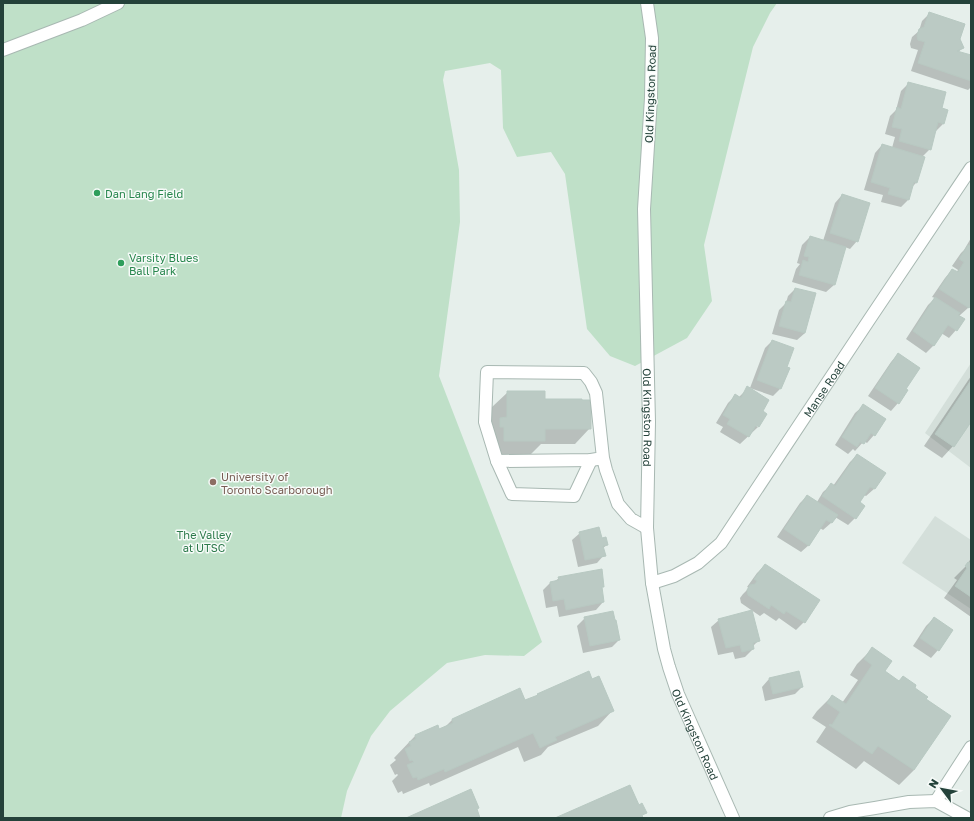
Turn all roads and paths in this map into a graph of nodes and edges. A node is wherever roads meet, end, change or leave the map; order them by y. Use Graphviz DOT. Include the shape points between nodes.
graph roads {
  1 [pos="118,3"];
  2 [pos="647,3"];
  3 [pos="3,50"];
  4 [pos="971,168"];
  5 [pos="597,459"];
  6 [pos="497,461"];
  7 [pos="647,528"];
  8 [pos="652,582"];
  9 [pos="971,747"];
  10 [pos="936,800"];
  11 [pos="733,818"];
  12 [pos="830,818"];
  13 [pos="967,818"];
  1 -- 3 [label="street" via="82,20"];
  2 -- 7 [label="street, Old Kingston Road" via="652,38 644,209 649,422"];
  4 -- 8 [label="street, Manse Road" via="721,543 698,563 674,576"];
  5 -- 6 [label="street"];
  5 -- 6 [label="street" via="574,496 512,494"];
  5 -- 6 [label="street" via="596,393 584,373 487,372 485,422"];
  5 -- 7 [label="street" via="606,470 618,504 631,519"];
  7 -- 8 [label="street, Old Kingston Road"];
  8 -- 11 [label="street, Old Kingston Road" via="669,668"];
  9 -- 10 [label="street"];
  10 -- 12 [label="street" via="850,812"];
  10 -- 13 [label="street"];
}
